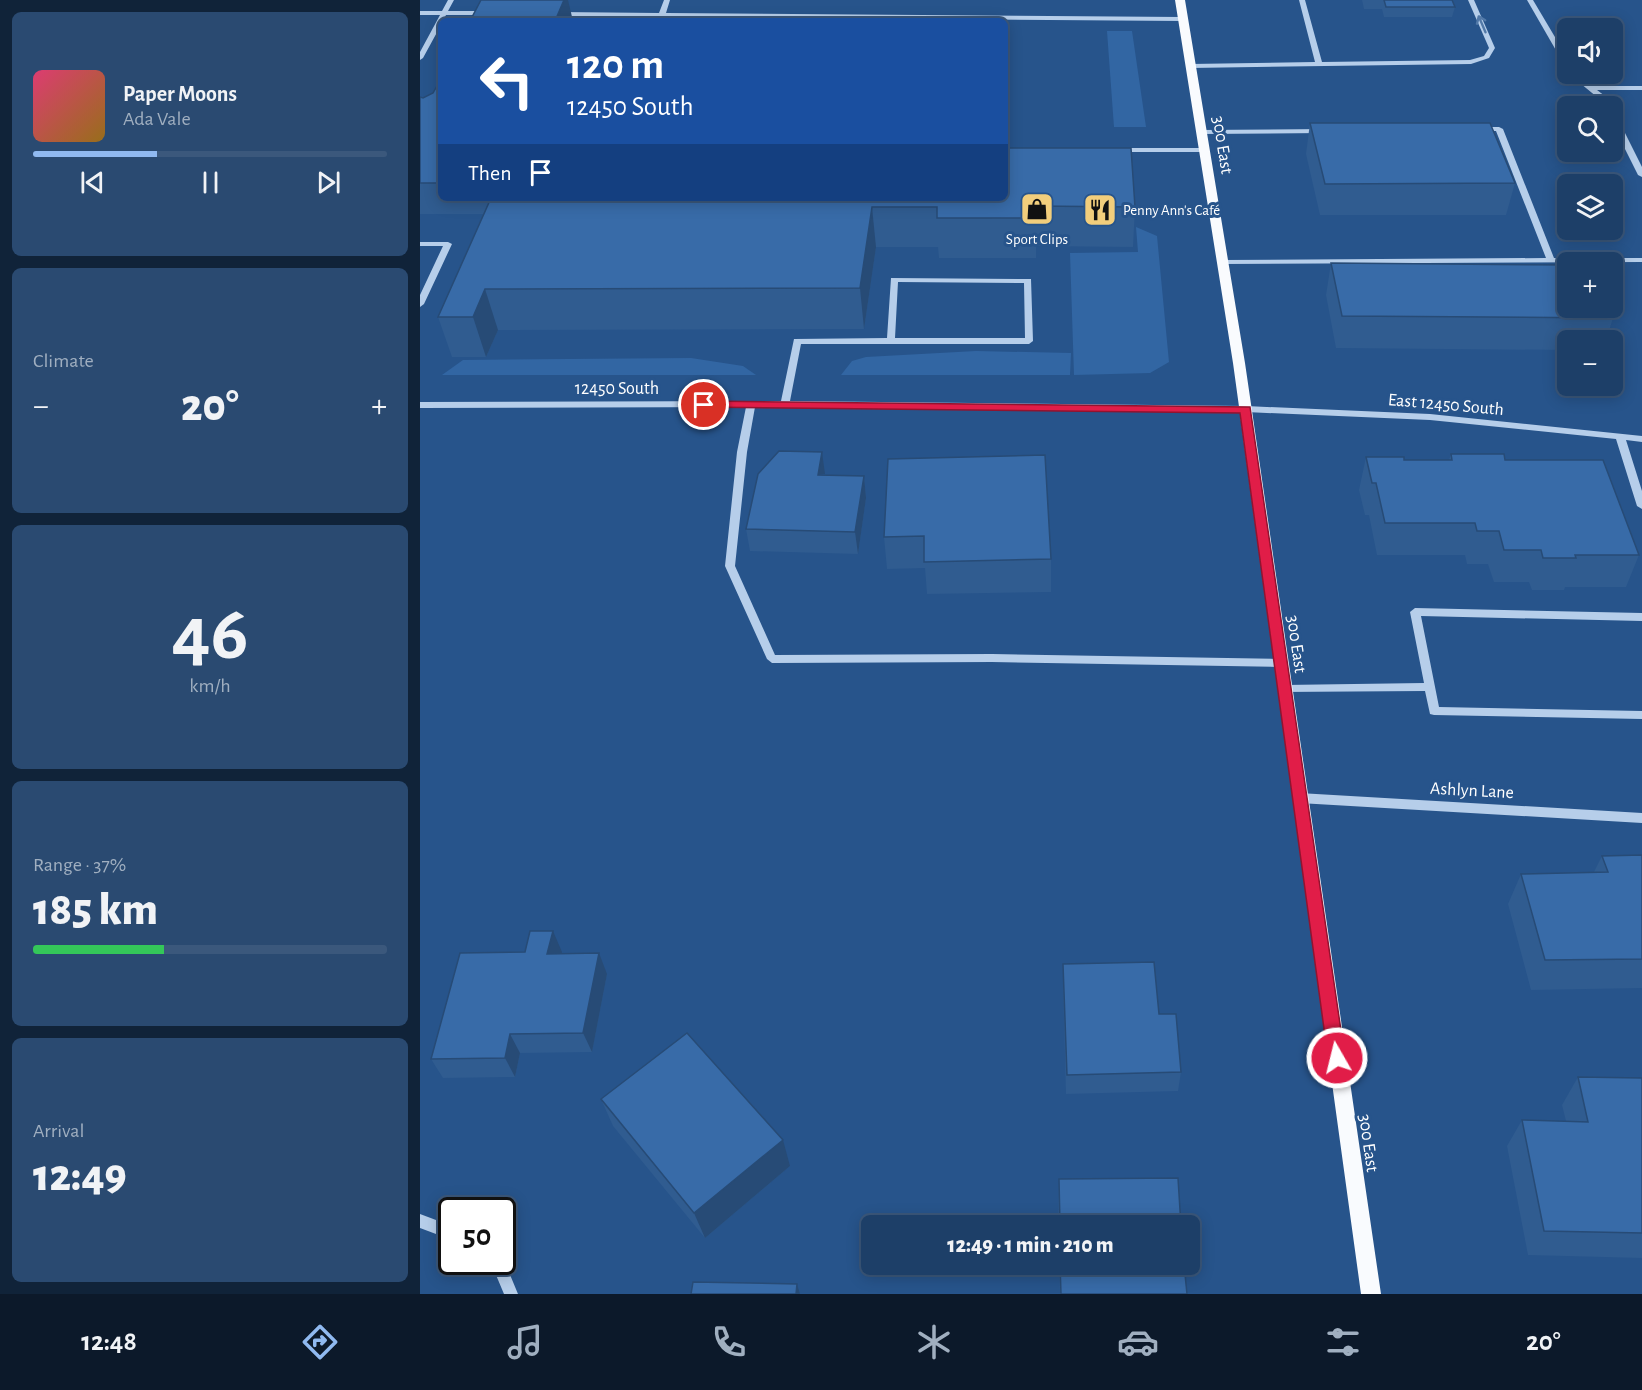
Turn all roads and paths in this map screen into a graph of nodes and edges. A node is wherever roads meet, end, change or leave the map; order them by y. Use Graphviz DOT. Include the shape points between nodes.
graph roads {
  1 [pos="451,0"];
  2 [pos="667,0"];
  3 [pos="1180,0"];
  4 [pos="1302,0"];
  5 [pos="1471,0"];
  6 [pos="1530,0"];
  7 [pos="420,13"];
  8 [pos="444,13"];
  9 [pos="493,14"];
  10 [pos="549,14"];
  11 [pos="441,18"];
  12 [pos="660,18"];
  13 [pos="1182,18"];
  14 [pos="438,24"];
  15 [pos="1557,47"];
  16 [pos="420,58"];
  17 [pos="1319,64"];
  18 [pos="1190,66"];
  19 [pos="1583,84"];
  20 [pos="1588,88"];
  21 [pos="1642,88"];
  22 [pos="1599,96"];
  23 [pos="1475,129"];
  24 [pos="1333,131"];
  25 [pos="1201,132"];
  26 [pos="1623,137"];
  27 [pos="1110,150"];
  28 [pos="1204,150"];
  29 [pos="1642,175"];
  30 [pos="420,244"];
  31 [pos="1550,259"];
  32 [pos="1642,260"];
  33 [pos="1222,262"];
  34 [pos="420,304"];
  35 [pos="891,342"];
  36 [pos="420,405"];
  37 [pos="751,405"];
  38 [pos="785,405"];
  39 [pos="1246,409"];
  40 [pos="1620,437"];
  41 [pos="1642,439"];
  42 [pos="1642,506"];
  43 [pos="1642,617"];
  44 [pos="1280,663"];
  45 [pos="1430,687"];
  46 [pos="1284,689"];
  47 [pos="1642,715"];
  48 [pos="1299,798"];
  49 [pos="1642,818"];
  50 [pos="420,1221"];
  51 [pos="438,1228"];
  52 [pos="503,1275"];
  53 [pos="512,1294"];
  54 [pos="1371,1294"];
  1 -- 8 [label="street"];
  2 -- 12 [label="street"];
  3 -- 13 [label="main road, 300 East"];
  4 -- 17 [label="street"];
  17 -- 5 [label="street, one-way" via="1471,62 1487,57 1492,48"];
  6 -- 15 [label="street"];
  7 -- 8 [label="street"];
  8 -- 9 [label="street"];
  8 -- 11 [label="street"];
  10 -- 12 [label="street"];
  12 -- 13 [label="street"];
  13 -- 18 [label="main road, 300 East"];
  14 -- 16 [label="street"];
  17 -- 18 [label="street"];
  18 -- 25 [label="main road, 300 East"];
  19 -- 20 [label="street"];
  20 -- 21 [label="street"];
  20 -- 22 [label="street"];
  23 -- 31 [label="street" via="1498,129"];
  24 -- 25 [label="street"];
  25 -- 28 [label="main road, 300 East"];
  26 -- 29 [label="street"];
  27 -- 28 [label="street"];
  28 -- 33 [label="main road, 300 East"];
  30 -- 34 [label="street" via="448,244"];
  31 -- 32 [label="street"];
  31 -- 33 [label="street"];
  33 -- 39 [label="main road, 300 East"];
  35 -- 35 [label="street" via="1029,341 1029,281 894,280"];
  35 -- 38 [label="street" via="797,342"];
  36 -- 37 [label="street, 12450 South"];
  37 -- 38 [label="street, 12450 South"];
  37 -- 44 [label="street" via="730,566 772,659"];
  38 -- 39 [label="street, 12450 South"];
  39 -- 40 [label="street, East 12450 South" via="1430,417"];
  39 -- 44 [label="main road, 300 East"];
  40 -- 41 [label="street, East 12450 South"];
  40 -- 42 [label="street"];
  43 -- 45 [label="street" via="1415,612"];
  44 -- 46 [label="main road, 300 East"];
  45 -- 46 [label="street"];
  45 -- 47 [label="street" via="1434,711"];
  46 -- 48 [label="main road, 300 East"];
  48 -- 49 [label="street, Ashlyn Lane"];
  48 -- 54 [label="main road, 300 East"];
  50 -- 51 [label="street"];
  52 -- 53 [label="street"];
}
